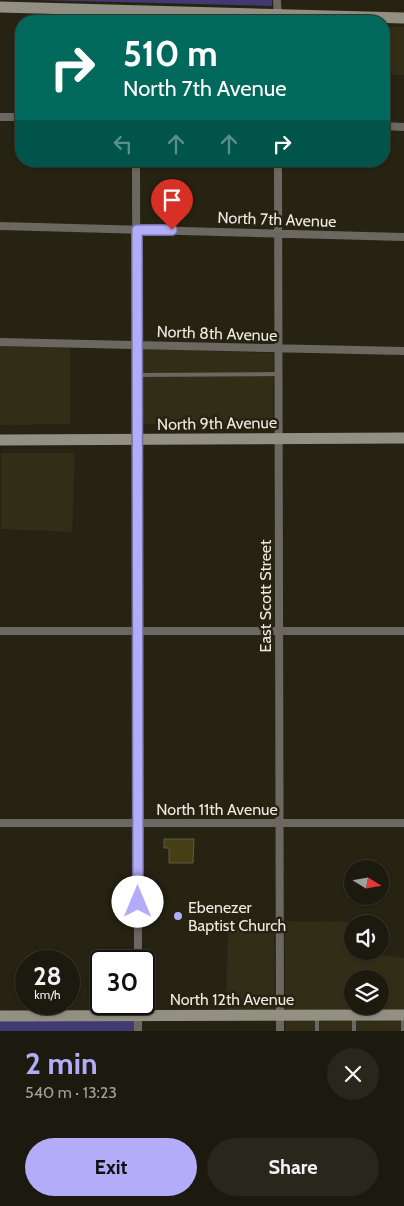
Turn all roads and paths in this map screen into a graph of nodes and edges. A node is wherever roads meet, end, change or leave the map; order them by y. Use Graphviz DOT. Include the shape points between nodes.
graph roads {
  1 [pos="278,0"];
  2 [pos="0,7"];
  3 [pos="121,15"];
  4 [pos="278,15"];
  5 [pos="390,18"];
  6 [pos="404,18"];
  7 [pos="0,117"];
  8 [pos="15,117"];
  9 [pos="390,126"];
  10 [pos="404,127"];
  11 [pos="136,167"];
  12 [pos="278,167"];
  13 [pos="0,226"];
  14 [pos="137,230"];
  15 [pos="278,233"];
  16 [pos="404,237"];
  17 [pos="0,342"];
  18 [pos="137,344"];
  19 [pos="278,349"];
  20 [pos="404,351"];
  21 [pos="278,374"];
  22 [pos="137,375"];
  23 [pos="278,438"];
  24 [pos="404,438"];
  25 [pos="0,440"];
  26 [pos="137,440"];
  27 [pos="404,630"];
  28 [pos="0,631"];
  29 [pos="137,631"];
  30 [pos="279,631"];
  31 [pos="138,823"];
  32 [pos="279,823"];
  33 [pos="404,823"];
  34 [pos="0,824"];
  35 [pos="138,950"];
  36 [pos="280,1015"];
  37 [pos="317,1015"];
  38 [pos="344,1015"];
  39 [pos="354,1015"];
  40 [pos="389,1015"];
  41 [pos="404,1015"];
  42 [pos="0,1016"];
  43 [pos="138,1016"];
  44 [pos="138,1031"];
  45 [pos="280,1031"];
  46 [pos="317,1031"];
  47 [pos="354,1031"];
  48 [pos="403,1031"];
  1 -- 4 [label="street"];
  2 -- 3 [label="main road"];
  5 -- 6 [label="main road"];
  7 -- 8 [label="street"];
  9 -- 10 [label="street"];
  11 -- 14 [label="street"];
  12 -- 15 [label="street, East Scott Street"];
  13 -- 14 [label="street, North 7th Avenue"];
  14 -- 15 [label="street, North 7th Avenue"];
  14 -- 18 [label="street"];
  15 -- 16 [label="street, North 7th Avenue"];
  15 -- 19 [label="street, East Scott Street"];
  17 -- 18 [label="street, North 8th Avenue"];
  18 -- 19 [label="street, North 8th Avenue"];
  18 -- 22 [label="street"];
  19 -- 20 [label="street, North 8th Avenue"];
  19 -- 21 [label="street, East Scott Street"];
  21 -- 22 [label="lane"];
  21 -- 23 [label="street, East Scott Street"];
  22 -- 26 [label="street"];
  23 -- 24 [label="main road, North 9th Avenue"];
  23 -- 26 [label="main road, North 9th Avenue"];
  23 -- 30 [label="street, East Scott Street"];
  25 -- 26 [label="main road, North 9th Avenue"];
  26 -- 29 [label="street"];
  27 -- 30 [label="street"];
  28 -- 29 [label="street"];
  29 -- 30 [label="street"];
  29 -- 31 [label="street"];
  30 -- 32 [label="street, East Scott Street"];
  31 -- 32 [label="street, North 11th Avenue"];
  31 -- 34 [label="street, North 11th Avenue"];
  31 -- 35 [label="street"];
  32 -- 33 [label="street, North 11th Avenue"];
  32 -- 36 [label="street, East Scott Street"];
  36 -- 37 [label="main road, North 12th Avenue"];
  36 -- 43 [label="main road, North 12th Avenue"];
  36 -- 45 [label="street, East Scott Street"];
  37 -- 38 [label="main road, North 12th Avenue"];
  37 -- 46 [label="lane"];
  39 -- 47 [label="lane"];
  40 -- 41 [label="main road, North 12th Avenue"];
  41 -- 48 [label="lane"];
  42 -- 43 [label="main road, North 12th Avenue"];
  43 -- 44 [label="street"];
}
